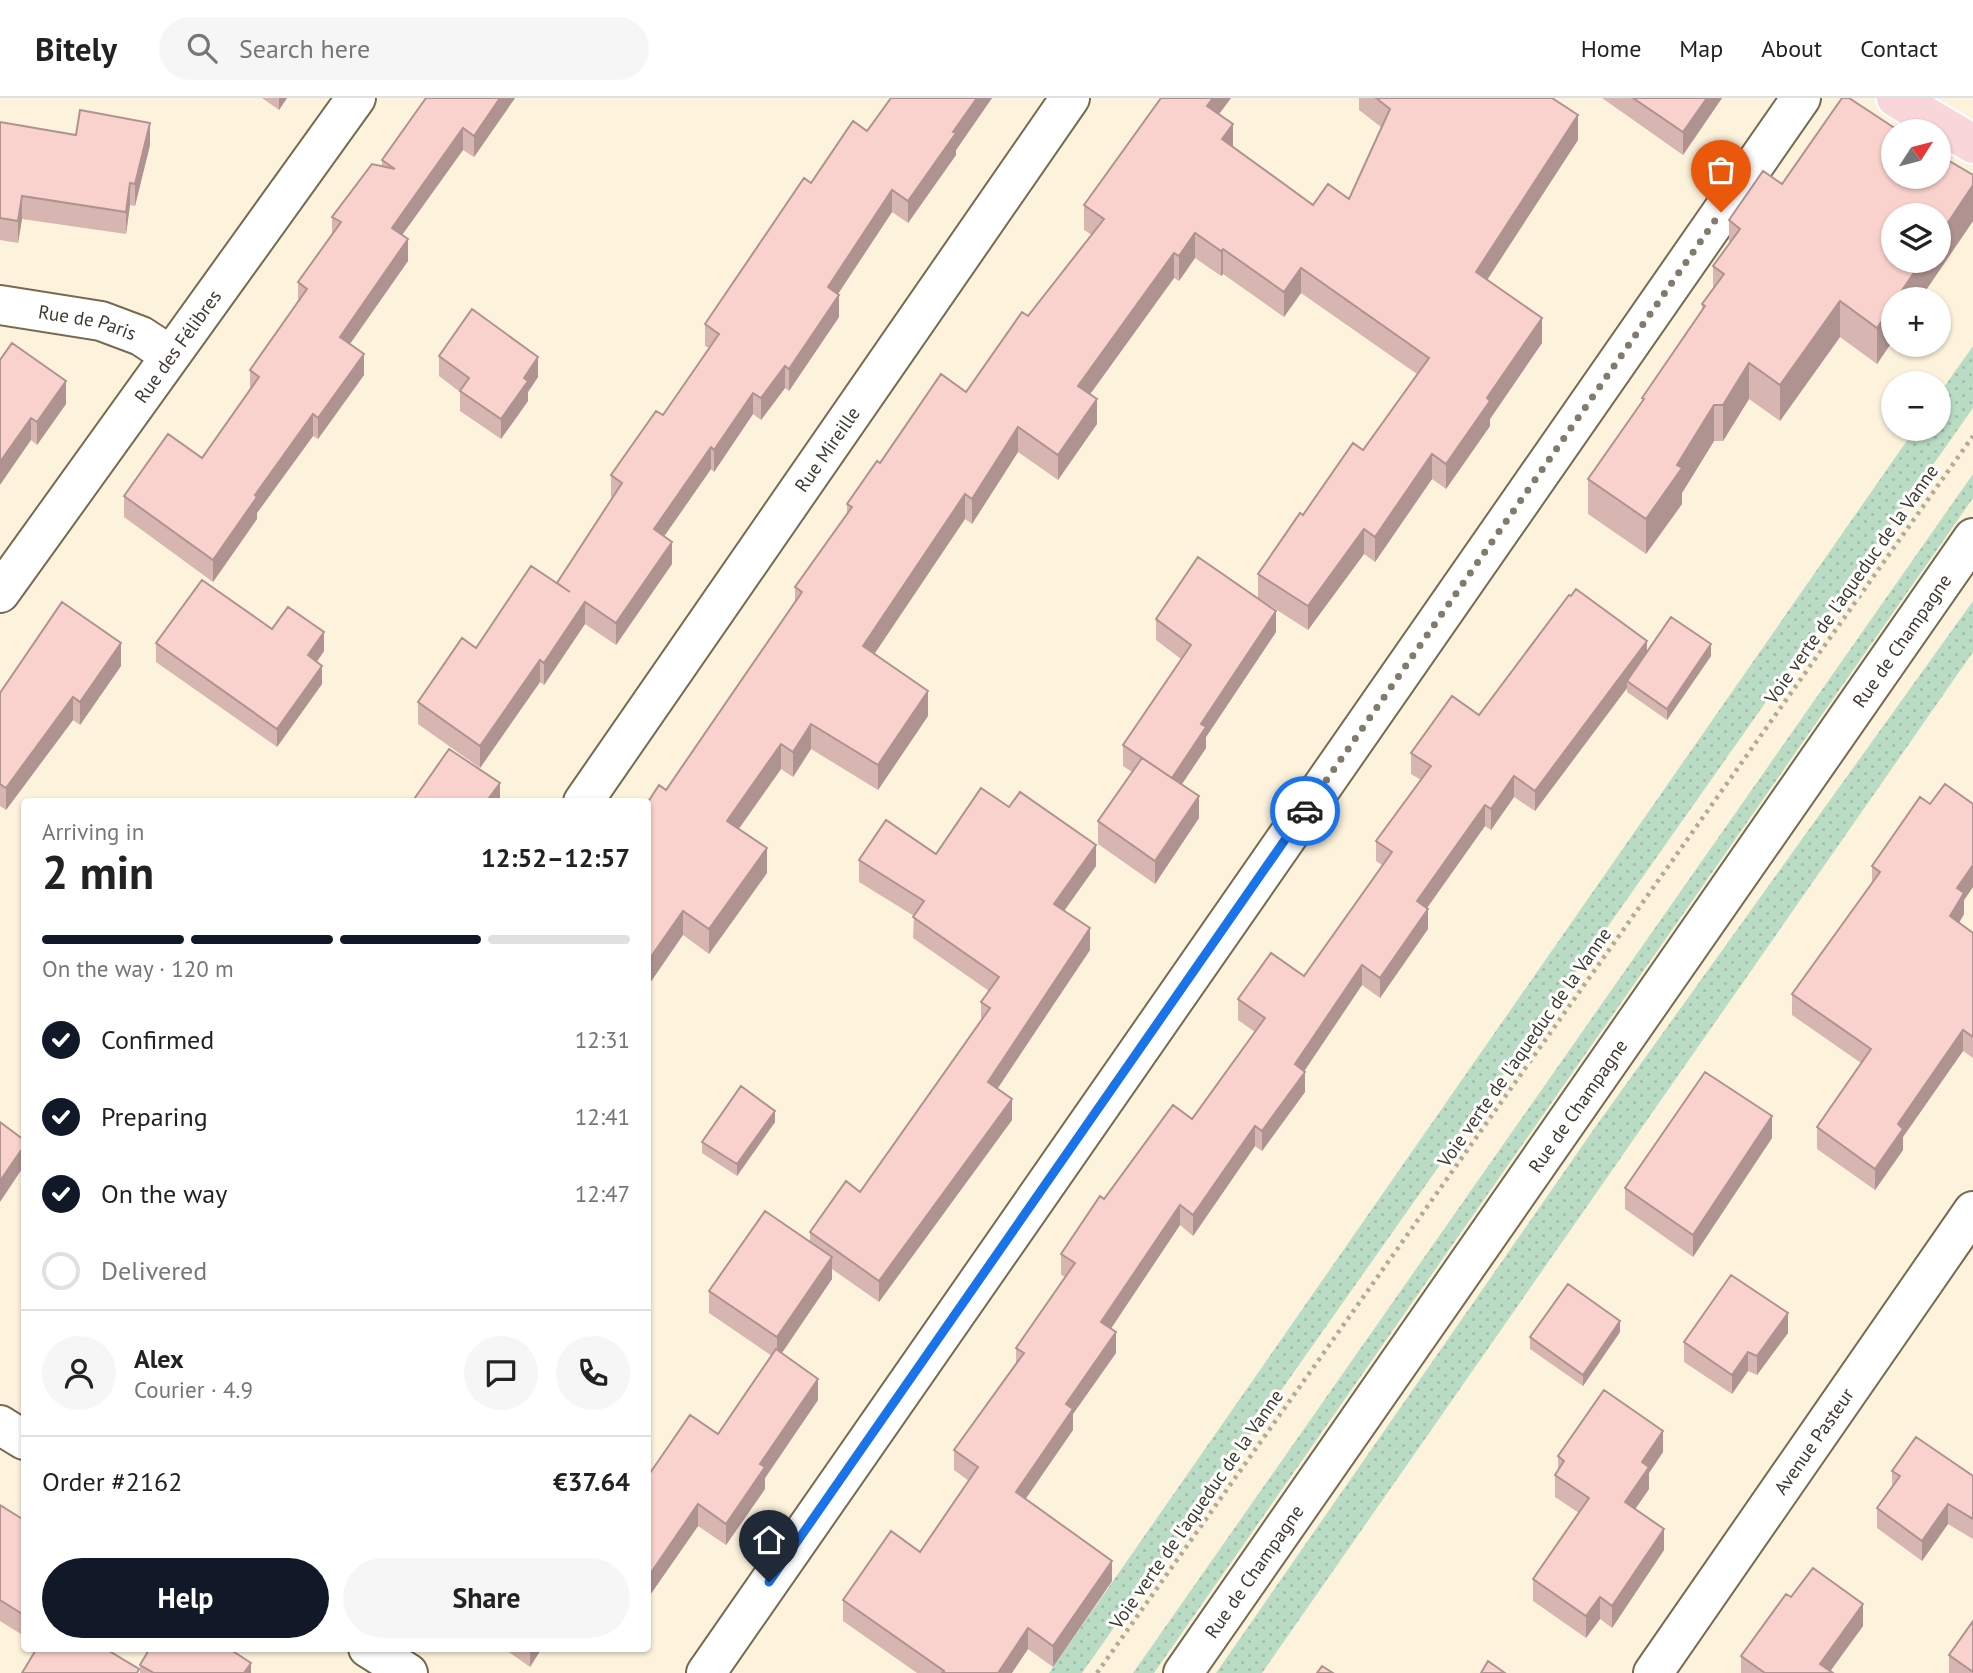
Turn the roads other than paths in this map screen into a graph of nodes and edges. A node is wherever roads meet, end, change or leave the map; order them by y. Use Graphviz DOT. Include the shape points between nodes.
graph roads {
  1 [pos="356,98"];
  2 [pos="1070,98"];
  3 [pos="1801,98"];
  4 [pos="1896,98"];
  5 [pos="1973,144"];
  6 [pos="0,305"];
  7 [pos="170,355"];
  8 [pos="1973,538"];
  9 [pos="0,593"];
  10 [pos="586,798"];
  11 [pos="1973,1211"];
  12 [pos="0,1425"];
  13 [pos="21,1438"];
  14 [pos="374,1652"];
  15 [pos="408,1673"];
  16 [pos="706,1673"];
  17 [pos="1183,1673"];
  18 [pos="1653,1673"];
  1 -- 7 [label="street, Rue des Félibres"];
  2 -- 10 [label="street, Rue Mireille"];
  3 -- 16 [label="street"];
  4 -- 5 [label="main road"];
  6 -- 7 [label="street, Rue de Paris" via="101,321 141,336"];
  7 -- 9 [label="street, Rue des Félibres"];
  8 -- 17 [label="street, Rue de Champagne"];
  11 -- 18 [label="street, Avenue Pasteur"];
  12 -- 13 [label="street"];
  14 -- 15 [label="street"];
}
